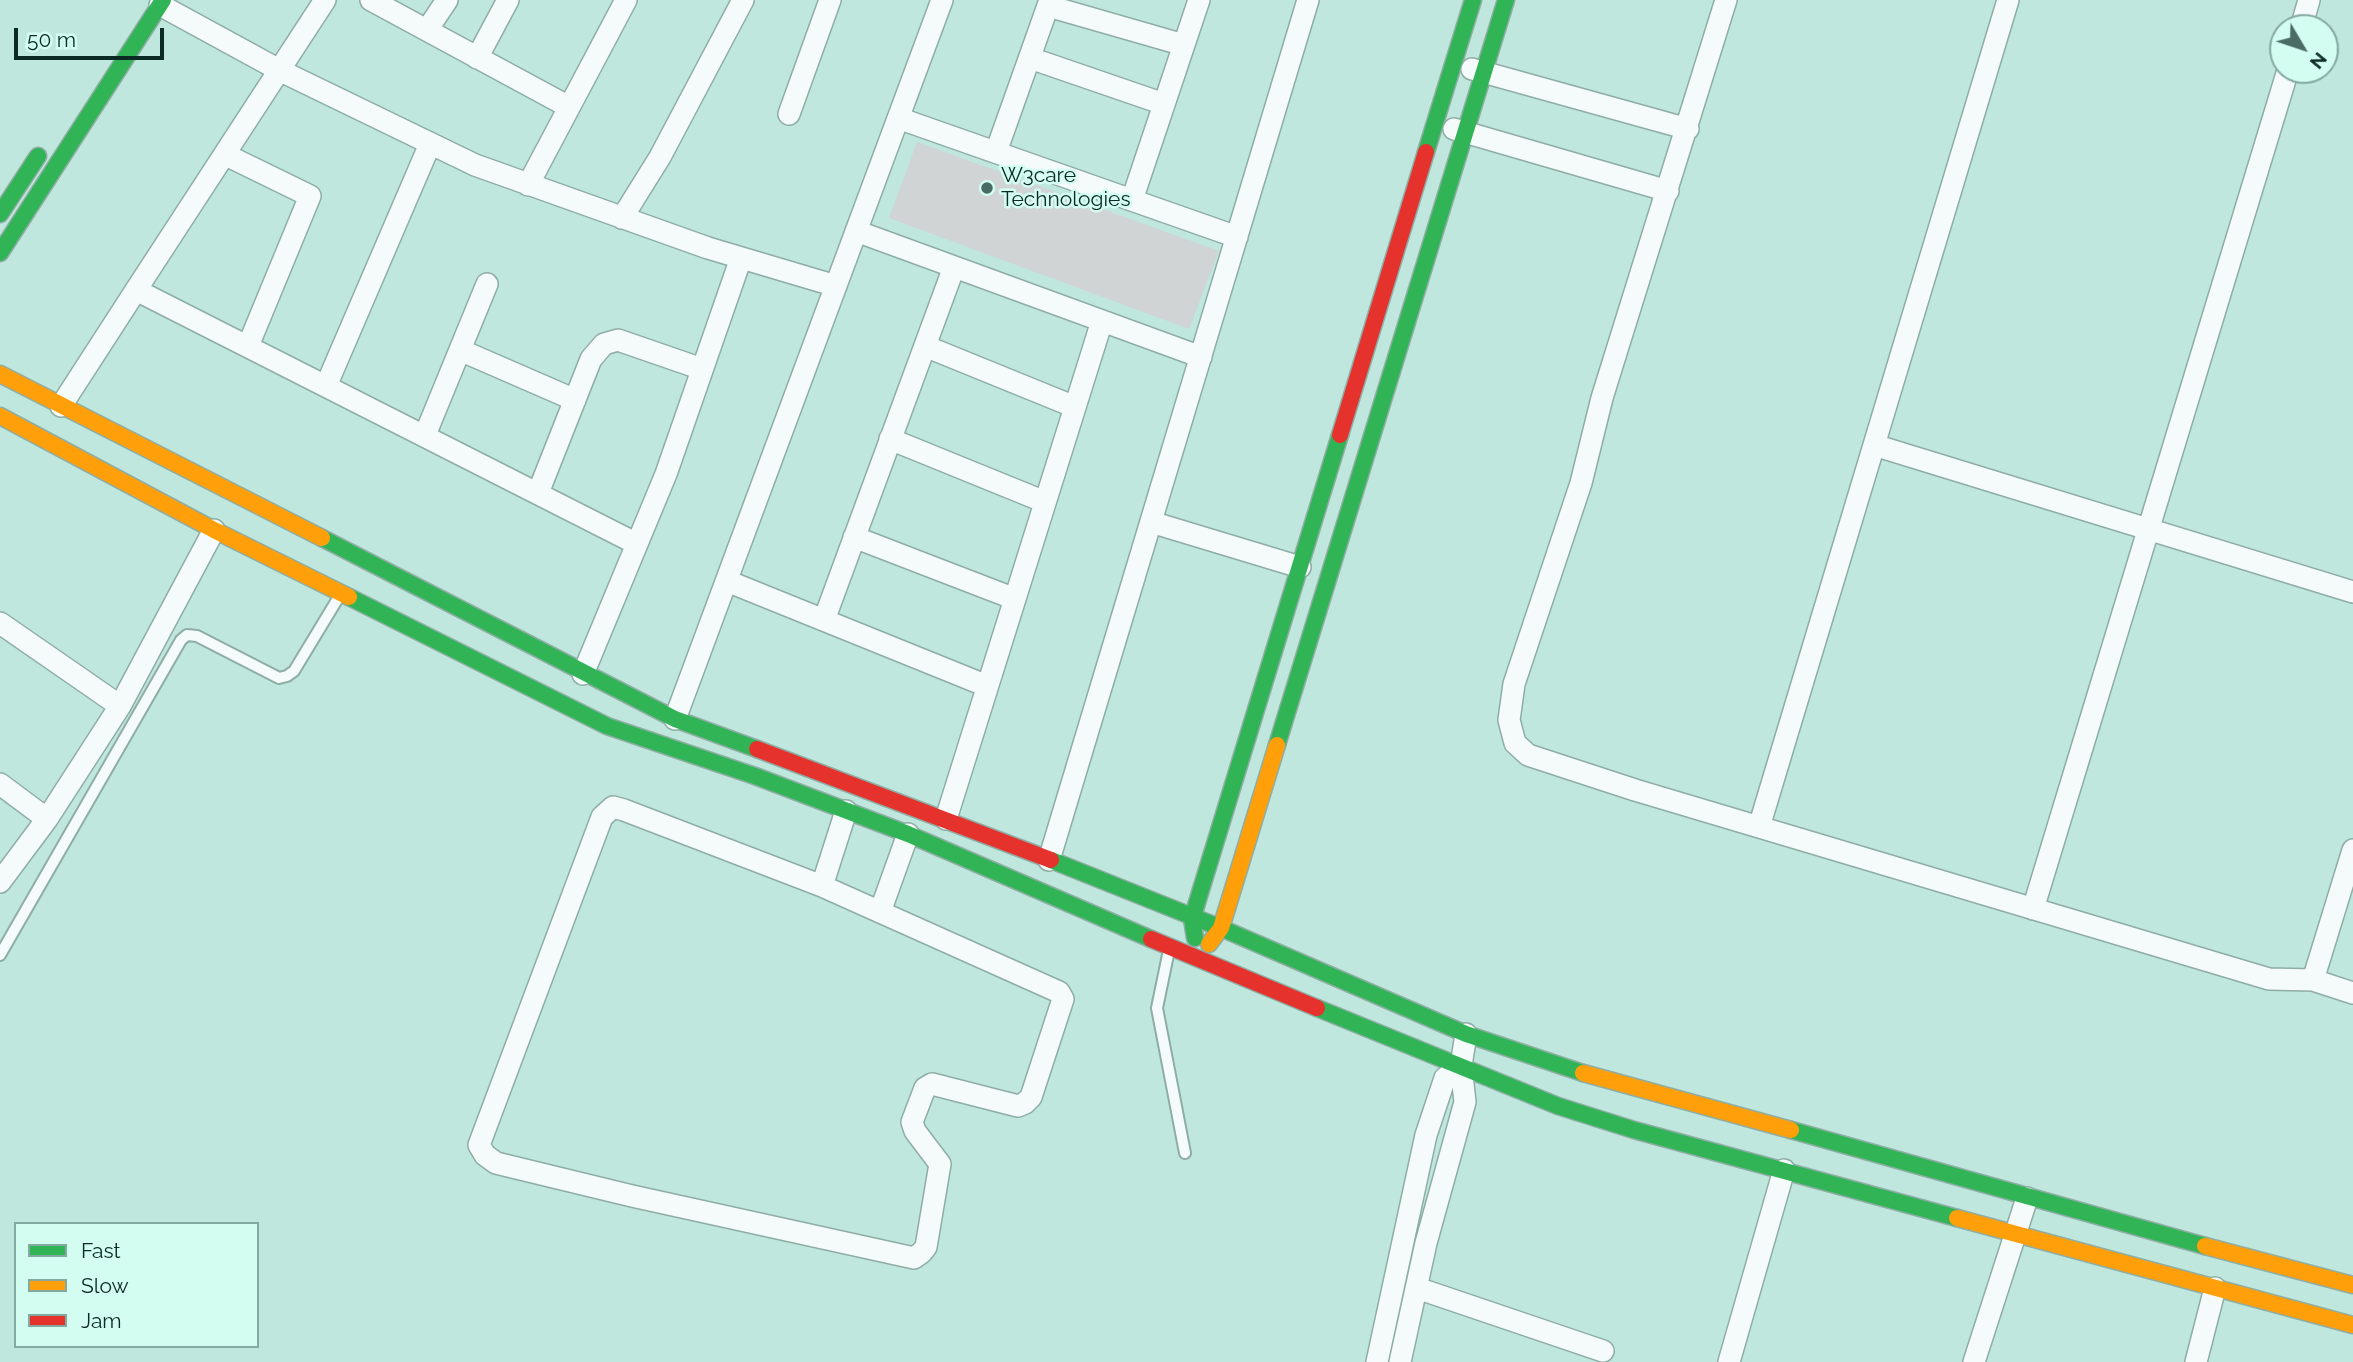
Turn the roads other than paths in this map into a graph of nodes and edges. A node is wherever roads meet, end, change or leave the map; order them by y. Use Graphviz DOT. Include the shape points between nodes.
graph roads {
  1 [pos="325,0"];
  2 [pos="371,0"];
  3 [pos="447,0"];
  4 [pos="508,0"];
  5 [pos="626,0"];
  6 [pos="743,0"];
  7 [pos="830,0"];
  8 [pos="942,0"];
  9 [pos="1199,0"];
  10 [pos="1308,0"];
  11 [pos="1473,0"];
  12 [pos="1506,0"];
  13 [pos="1726,0"];
  14 [pos="2008,0"];
  15 [pos="162,2"];
  16 [pos="1049,3"];
  17 [pos="427,30"];
  18 [pos="1184,45"];
  19 [pos="477,58"];
  20 [pos="1030,58"];
  21 [pos="1454,64"];
  22 [pos="281,71"];
  23 [pos="1484,73"];
  24 [pos="2284,84"];
  25 [pos="1164,104"];
  26 [pos="569,107"];
  27 [pos="789,114"];
  28 [pos="898,118"];
  29 [pos="1435,124"];
  30 [pos="1688,129"];
  31 [pos="1465,131"];
  32 [pos="430,144"];
  33 [pos="44,147"];
  34 [pos="996,152"];
  35 [pos="226,155"];
  36 [pos="528,185"];
  37 [pos="1668,191"];
  38 [pos="1132,200"];
  39 [pos="0,214"];
  40 [pos="622,218"];
  41 [pos="856,231"];
  42 [pos="1237,237"];
  43 [pos="0,253"];
  44 [pos="741,258"];
  45 [pos="954,267"];
  46 [pos="487,284"];
  47 [pos="836,286"];
  48 [pos="136,290"];
  49 [pos="1102,321"];
  50 [pos="248,346"];
  51 [pos="925,346"];
  52 [pos="460,350"];
  53 [pos="1201,357"];
  54 [pos="702,369"];
  55 [pos="0,374"];
  56 [pos="326,386"];
  57 [pos="575,400"];
  58 [pos="61,406"];
  59 [pos="1075,407"];
  60 [pos="0,416"];
  61 [pos="425,435"];
  62 [pos="890,439"];
  63 [pos="1874,444"];
  64 [pos="538,493"];
  65 [pos="1045,502"];
  66 [pos="1151,522"];
  67 [pos="2149,529"];
  68 [pos="214,530"];
  69 [pos="854,537"];
  70 [pos="637,544"];
  71 [pos="1300,567"];
  72 [pos="727,581"];
  73 [pos="2353,592"];
  74 [pos="341,593"];
  75 [pos="1015,599"];
  76 [pos="824,620"];
  77 [pos="0,622"];
  78 [pos="583,674"];
  79 [pos="987,686"];
  80 [pos="120,706"];
  81 [pos="675,719"];
  82 [pos="0,784"];
  83 [pos="846,811"];
  84 [pos="946,818"];
  85 [pos="47,819"];
  86 [pos="1759,827"];
  87 [pos="908,834"];
  88 [pos="2353,850"];
  89 [pos="1049,860"];
  90 [pos="0,882"];
  91 [pos="822,886"];
  92 [pos="2033,909"];
  93 [pos="880,912"];
  94 [pos="1192,919"];
  95 [pos="1221,928"];
  96 [pos="1170,947"];
  97 [pos="0,955"];
  98 [pos="1198,959"];
  99 [pos="2314,980"];
  100 [pos="2353,993"];
  101 [pos="1466,1034"];
  102 [pos="1461,1066"];
  103 [pos="1185,1153"];
  104 [pos="1784,1170"];
  105 [pos="2027,1198"];
  106 [pos="2015,1233"];
  107 [pos="1417,1288"];
  108 [pos="2215,1288"];
  109 [pos="2344,1299"];
  110 [pos="2353,1325"];
  111 [pos="1603,1351"];
  112 [pos="1377,1362"];
  113 [pos="1400,1362"];
  114 [pos="1729,1362"];
  115 [pos="1974,1362"];
  116 [pos="2196,1362"];
  1 -- 22 [label="street"];
  2 -- 17 [label="street"];
  3 -- 17 [label="street"];
  4 -- 19 [label="street"];
  5 -- 26 [label="street"];
  6 -- 40 [label="street" via="660,157"];
  7 -- 27 [label="street"];
  8 -- 28 [label="street"];
  9 -- 18 [label="street"];
  10 -- 42 [label="street"];
  11 -- 21 [label="street"];
  12 -- 23 [label="street"];
  13 -- 30 [label="street"];
  14 -- 63 [label="street"];
  15 -- 22 [label="street"];
  15 -- 43 [label="street"];
  16 -- 18 [label="street"];
  16 -- 20 [label="street"];
  17 -- 19 [label="street"];
  18 -- 25 [label="street"];
  19 -- 26 [label="street"];
  20 -- 25 [label="street"];
  20 -- 34 [label="street"];
  21 -- 23 [label="street"];
  21 -- 29 [label="street"];
  22 -- 32 [label="street"];
  22 -- 35 [label="street"];
  23 -- 30 [label="street"];
  23 -- 31 [label="street"];
  24 -- 67 [label="street"];
  25 -- 38 [label="street"];
  26 -- 36 [label="street"];
  28 -- 34 [label="street"];
  28 -- 41 [label="street"];
  29 -- 31 [label="street"];
  29 -- 71 [label="street"];
  30 -- 37 [label="street"];
  31 -- 37 [label="street"];
  31 -- 95 [label="street"];
  32 -- 36 [label="street"];
  32 -- 56 [label="street"];
  33 -- 39 [label="street"];
  34 -- 38 [label="street"];
  35 -- 48 [label="street"];
  35 -- 50 [label="street" via="310,196"];
  36 -- 40 [label="street"];
  37 -- 86 [label="street" via="1602,398 1581,483 1514,684 1509,720 1515,743 1528,755"];
  38 -- 42 [label="street"];
  40 -- 44 [label="street"];
  41 -- 45 [label="street"];
  41 -- 47 [label="street"];
  42 -- 53 [label="street"];
  44 -- 47 [label="street"];
  44 -- 54 [label="street"];
  45 -- 49 [label="street"];
  45 -- 51 [label="street"];
  46 -- 52 [label="street"];
  47 -- 72 [label="street"];
  48 -- 50 [label="street"];
  48 -- 58 [label="street"];
  49 -- 53 [label="street"];
  49 -- 59 [label="street"];
  50 -- 56 [label="street"];
  51 -- 59 [label="street"];
  51 -- 62 [label="street"];
  52 -- 57 [label="street"];
  52 -- 61 [label="street"];
  53 -- 66 [label="street"];
  54 -- 57 [label="street" via="618,340 604,344 591,359"];
  54 -- 70 [label="street"];
  55 -- 58 [label="street"];
  56 -- 61 [label="street"];
  57 -- 64 [label="street"];
  58 -- 78 [label="street"];
  59 -- 65 [label="street"];
  60 -- 68 [label="street"];
  61 -- 64 [label="street"];
  62 -- 65 [label="street"];
  62 -- 69 [label="street"];
  63 -- 67 [label="street"];
  63 -- 86 [label="street"];
  64 -- 70 [label="street"];
  65 -- 75 [label="street"];
  66 -- 71 [label="street"];
  66 -- 89 [label="street"];
  67 -- 73 [label="street"];
  67 -- 92 [label="street"];
  68 -- 74 [label="street"];
  68 -- 80 [label="street"];
  69 -- 75 [label="street"];
  69 -- 76 [label="street"];
  70 -- 78 [label="street"];
  71 -- 94 [label="street"];
  72 -- 76 [label="street"];
  72 -- 81 [label="street"];
  74 -- 83 [label="street" via="607,726"];
  74 -- 97 [label="lane" via="287,676 279,678 197,636 181,640"];
  75 -- 79 [label="street"];
  76 -- 79 [label="street"];
  77 -- 80 [label="street"];
  78 -- 81 [label="street"];
  79 -- 84 [label="street"];
  80 -- 85 [label="street"];
  81 -- 84 [label="street"];
  82 -- 85 [label="street"];
  83 -- 87 [label="street"];
  83 -- 91 [label="street"];
  84 -- 89 [label="street"];
  85 -- 90 [label="street"];
  86 -- 92 [label="street"];
  87 -- 93 [label="street"];
  87 -- 96 [label="street"];
  88 -- 99 [label="street"];
  89 -- 94 [label="street"];
  91 -- 93 [label="street"];
  91 -- 93 [label="street" via="613,807 602,817 479,1145 485,1155 496,1163 914,1258 926,1247 940,1164 912,1122 925,1088 932,1084 1018,1106 1026,1103 1063,999 1059,992"];
  92 -- 99 [label="street" via="2269,979"];
  94 -- 95 [label="street"];
  94 -- 98 [label="street"];
  95 -- 98 [label="street"];
  95 -- 101 [label="street"];
  96 -- 98 [label="street"];
  96 -- 103 [label="lane" via="1157,1008"];
  98 -- 102 [label="street"];
  99 -- 100 [label="street"];
  101 -- 102 [label="street"];
  101 -- 105 [label="street" via="1570,1070"];
  102 -- 104 [label="street" via="1558,1106"];
  102 -- 107 [label="street" via="1465,1102"];
  102 -- 112 [label="street" via="1444,1078 1426,1135"];
  104 -- 106 [label="street"];
  104 -- 114 [label="street"];
  105 -- 106 [label="street"];
  105 -- 109 [label="street"];
  106 -- 108 [label="street"];
  106 -- 115 [label="street"];
  107 -- 111 [label="street"];
  107 -- 113 [label="street"];
  108 -- 109 [label="street"];
  108 -- 116 [label="street"];
  109 -- 110 [label="street"];
}
